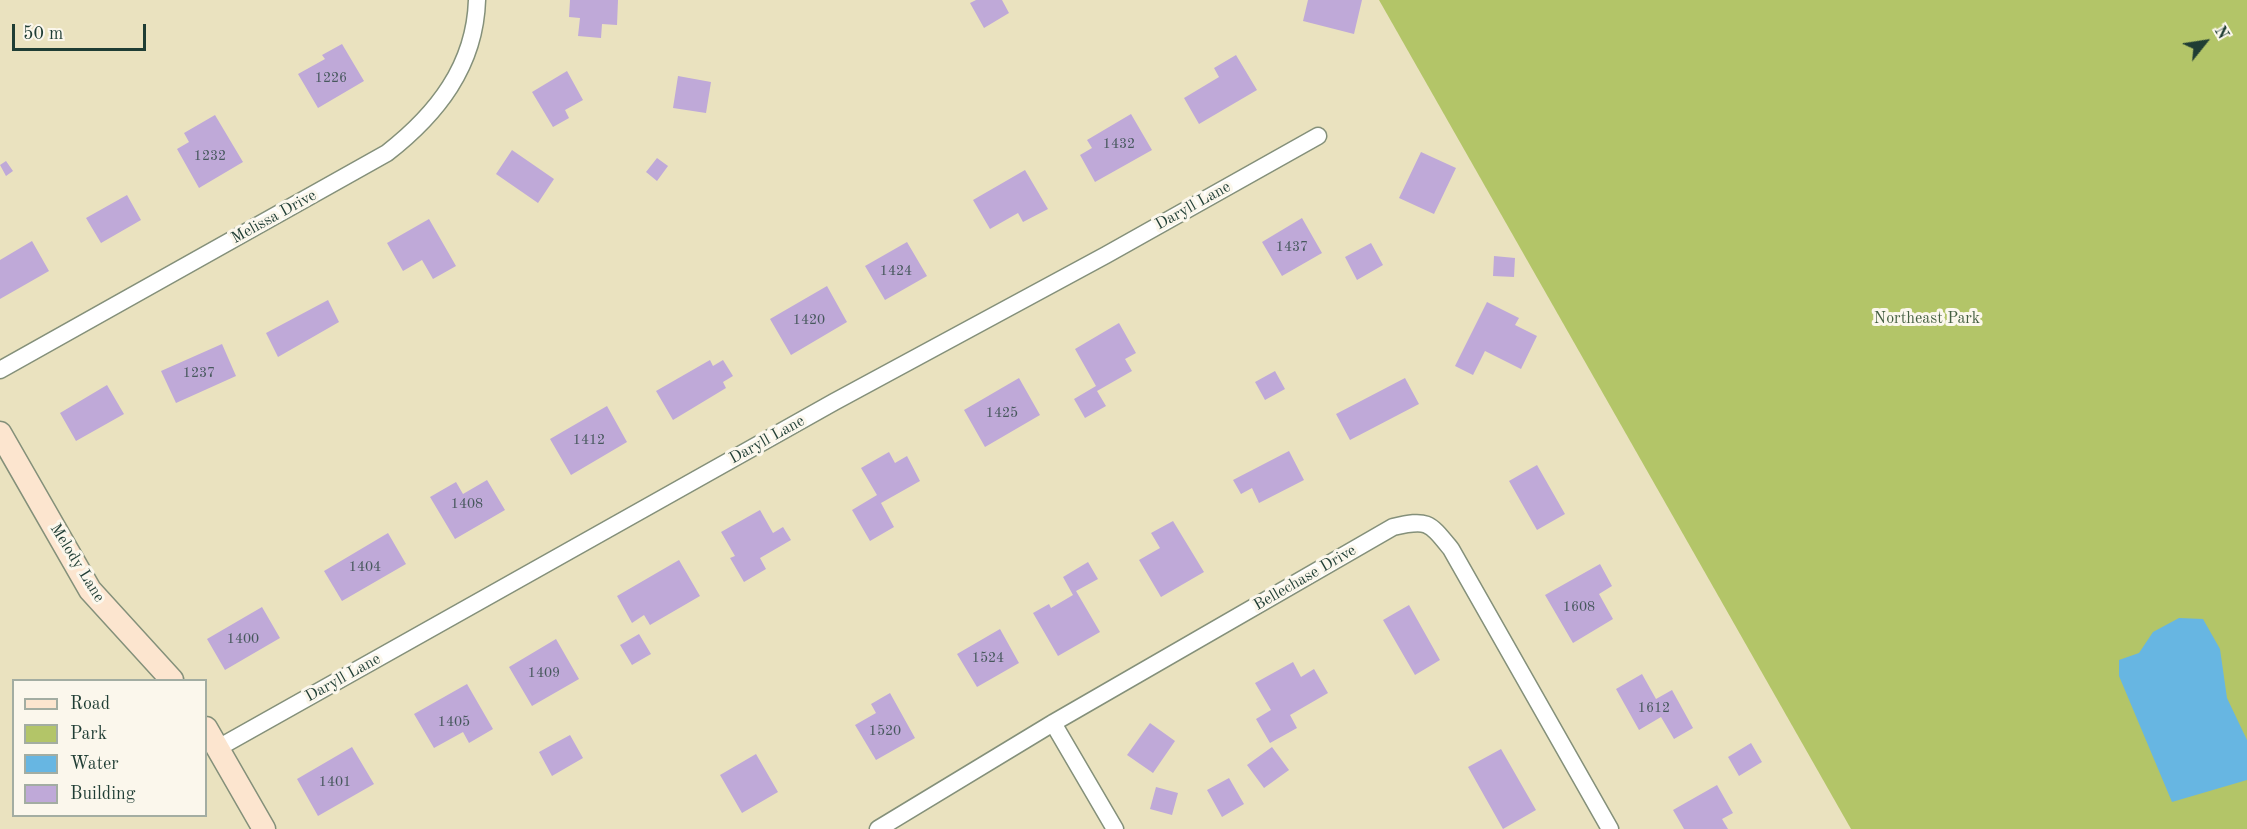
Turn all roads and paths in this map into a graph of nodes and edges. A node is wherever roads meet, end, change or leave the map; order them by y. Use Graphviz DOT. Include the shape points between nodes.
graph roads {
  1 [pos="477,0"];
  2 [pos="1318,136"];
  3 [pos="0,370"];
  4 [pos="0,433"];
  5 [pos="170,679"];
  6 [pos="1053,723"];
  7 [pos="207,730"];
  8 [pos="218,748"];
  9 [pos="264,829"];
  10 [pos="878,829"];
  11 [pos="1115,829"];
  12 [pos="1610,829"];
  1 -- 3 [label="street, Melissa Drive" via="476,17 459,74 417,129 387,153"];
  2 -- 8 [label="street, Daryll Lane"];
  4 -- 5 [label="street, Melody Lane" via="90,590"];
  6 -- 10 [label="street, Bellechase Drive"];
  6 -- 11 [label="street"];
  6 -- 12 [label="street, Bellechase Drive" via="1393,527 1418,521 1431,525 1455,557"];
  7 -- 8 [label="street"];
  8 -- 9 [label="street"];
}
